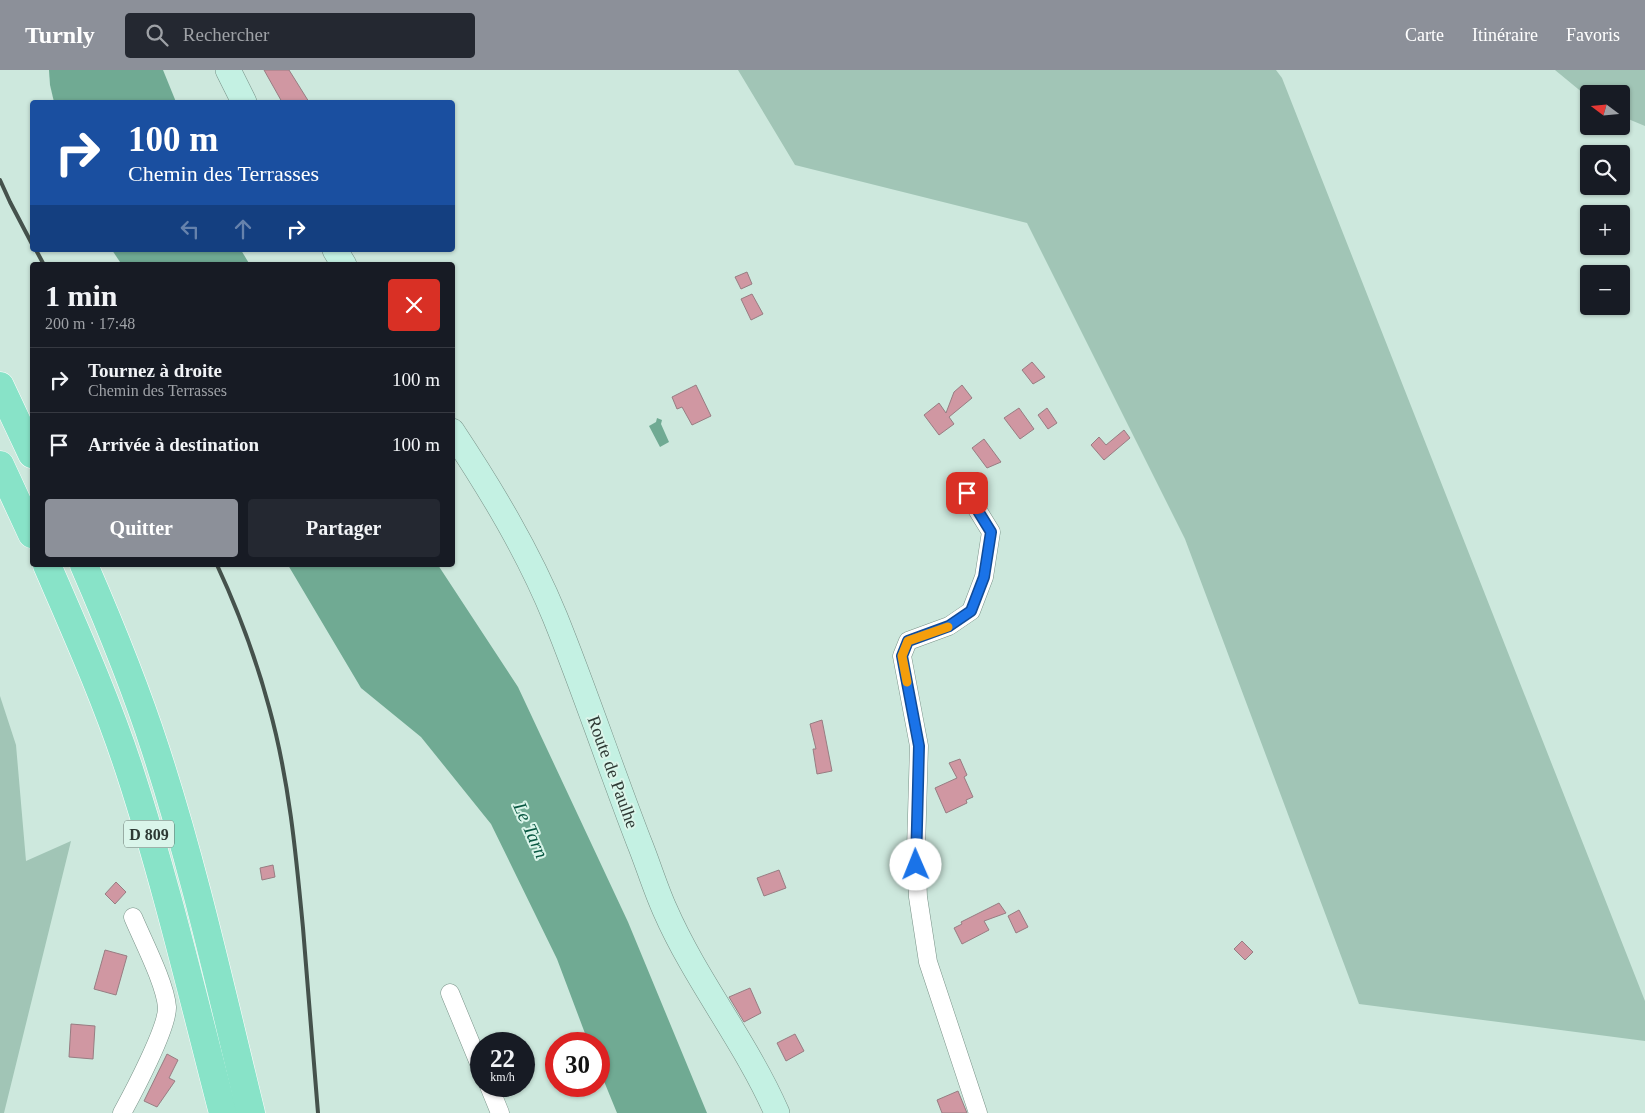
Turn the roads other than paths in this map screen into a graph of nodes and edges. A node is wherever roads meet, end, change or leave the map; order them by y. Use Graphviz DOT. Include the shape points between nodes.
graph roads {
  1 [pos="228,70"];
  2 [pos="243,100"];
  3 [pos="0,386"];
  4 [pos="455,436"];
  5 [pos="30,450"];
  6 [pos="0,465"];
  7 [pos="967,493"];
  8 [pos="30,530"];
  9 [pos="47,567"];
  10 [pos="85,567"];
  11 [pos="133,917"];
  12 [pos="450,993"];
  13 [pos="470,1041"];
  14 [pos="493,1097"];
  15 [pos="122,1113"];
  16 [pos="223,1113"];
  17 [pos="252,1113"];
  18 [pos="500,1113"];
  19 [pos="777,1113"];
  20 [pos="978,1113"];
  1 -- 2 [label="street"];
  3 -- 5 [label="main road"];
  4 -- 19 [label="street, Route de Paulhe" via="528,557 554,616 665,909"];
  6 -- 8 [label="main road"];
  7 -- 20 [label="street" via="991,532 981,586 971,611 949,626 908,641 902,656 919,746 918,897 928,962"];
  9 -- 16 [label="main road, D 809" via="100,691 128,767 150,837"];
  10 -- 17 [label="main road, D 809" via="130,678 164,775"];
  11 -- 15 [label="street" via="164,990 167,1009 161,1032"];
  12 -- 13 [label="street"];
  14 -- 18 [label="street"];
}
